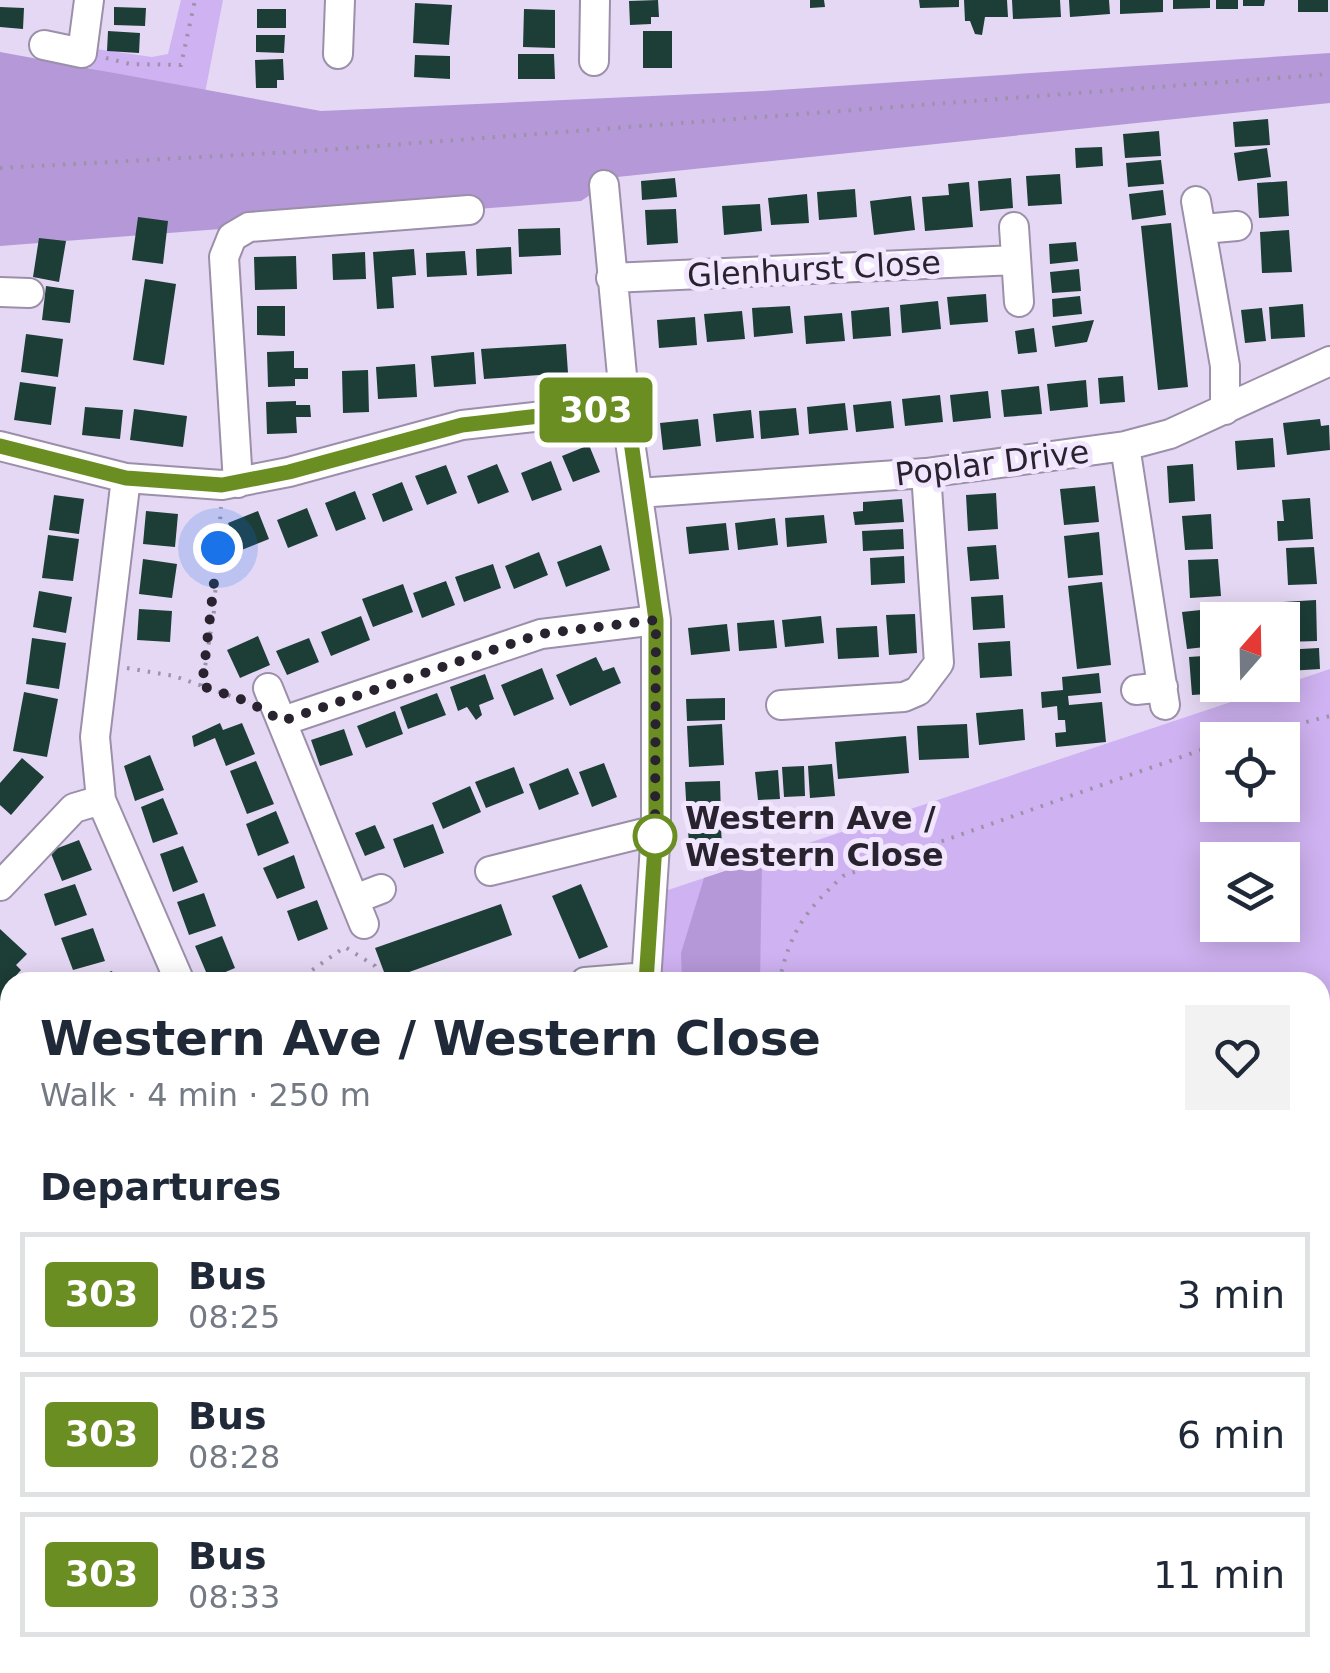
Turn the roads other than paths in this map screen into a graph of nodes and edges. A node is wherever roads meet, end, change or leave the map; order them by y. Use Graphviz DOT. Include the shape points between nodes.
graph roads {
  1 [pos="89,0"];
  2 [pos="340,0"];
  3 [pos="596,0"];
  4 [pos="44,45"];
  5 [pos="338,54"];
  6 [pos="594,61"];
  7 [pos="604,186"];
  8 [pos="469,210"];
  9 [pos="1237,226"];
  10 [pos="1014,228"];
  11 [pos="1016,260"];
  12 [pos="611,278"];
  13 [pos="0,292"];
  14 [pos="29,293"];
  15 [pos="1019,302"];
  16 [pos="1330,361"];
  17 [pos="626,406"];
  18 [pos="1225,410"];
  19 [pos="0,446"];
  20 [pos="1125,446"];
  21 [pos="926,473"];
  22 [pos="126,478"];
  23 [pos="230,484"];
  24 [pos="638,493"];
  25 [pos="656,620"];
  26 [pos="268,688"];
  27 [pos="1154,694"];
  28 [pos="781,706"];
  29 [pos="282,721"];
  30 [pos="101,800"];
  31 [pos="656,830"];
  32 [pos="490,871"];
  33 [pos="0,886"];
  34 [pos="381,889"];
  35 [pos="176,972"];
  36 [pos="647,972"];
  1 -- 4 [label="street" via="82,52"];
  2 -- 5 [label="street"];
  3 -- 6 [label="street"];
  7 -- 12 [label="street"];
  8 -- 23 [label="street" via="250,227 232,237 224,258"];
  9 -- 18 [label="street" via="1200,215 1225,366"];
  10 -- 11 [label="street"];
  11 -- 12 [label="street, Glenhurst Close"];
  11 -- 15 [label="street"];
  12 -- 17 [label="street"];
  13 -- 14 [label="street"];
  16 -- 18 [label="street, Poplar Drive"];
  17 -- 23 [label="street" via="462,425"];
  17 -- 24 [label="street"];
  18 -- 20 [label="street, Poplar Drive"];
  19 -- 22 [label="street"];
  20 -- 21 [label="street, Poplar Drive"];
  20 -- 27 [label="street"];
  21 -- 24 [label="street, Poplar Drive"];
  21 -- 28 [label="street" via="939,663 918,691 904,696"];
  22 -- 23 [label="street"];
  22 -- 30 [label="street" via="95,737"];
  24 -- 25 [label="street"];
  25 -- 29 [label="street" via="540,634"];
  25 -- 31 [label="street"];
  26 -- 29 [label="street"];
  29 -- 34 [label="street" via="360,912"];
  30 -- 33 [label="street" via="74,808"];
  30 -- 35 [label="street"];
  31 -- 32 [label="street"];
  31 -- 36 [label="street"];
}
